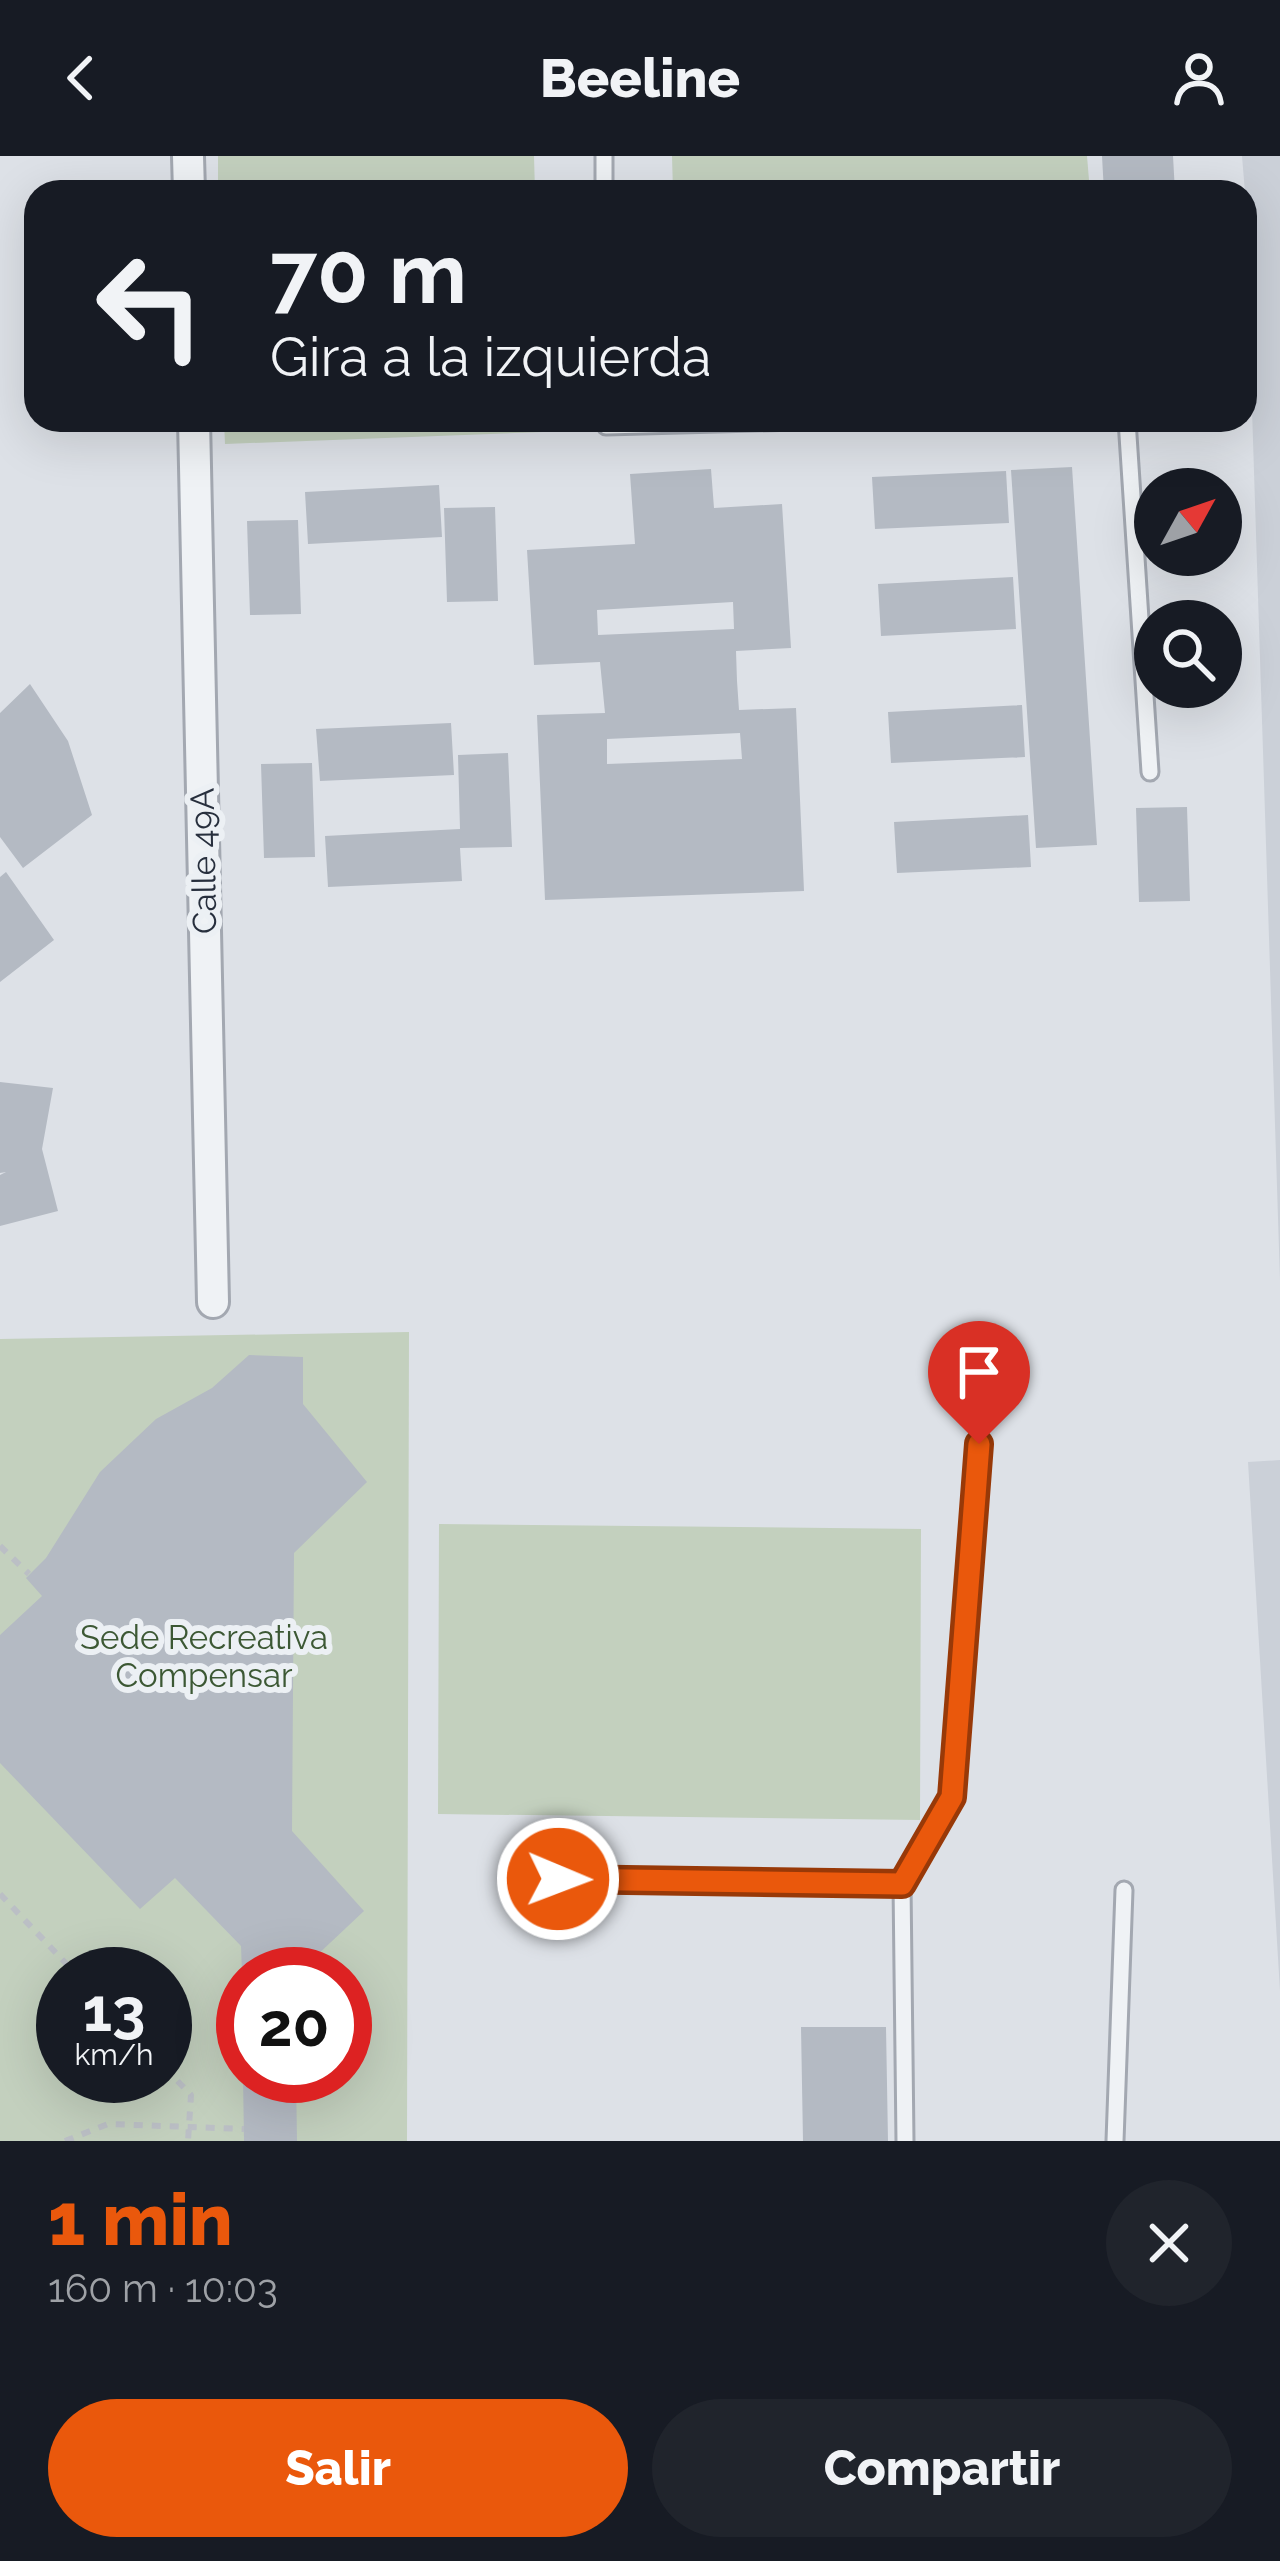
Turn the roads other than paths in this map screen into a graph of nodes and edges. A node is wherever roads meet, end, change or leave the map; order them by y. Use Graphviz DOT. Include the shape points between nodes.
graph roads {
  1 [pos="194,432"];
  2 [pos="1127,432"];
  3 [pos="1150,772"];
  4 [pos="213,1302"];
  5 [pos="979,1444"];
  6 [pos="558,1879"];
  7 [pos="902,1884"];
  8 [pos="1124,1891"];
  9 [pos="905,2141"];
  10 [pos="1115,2141"];
  1 -- 4 [label="street, Calle 49A"];
  2 -- 3 [label="lane"];
  5 -- 7 [label="lane" via="952,1797"];
  6 -- 7 [label="lane"];
  7 -- 9 [label="lane"];
  8 -- 10 [label="lane"];
}
